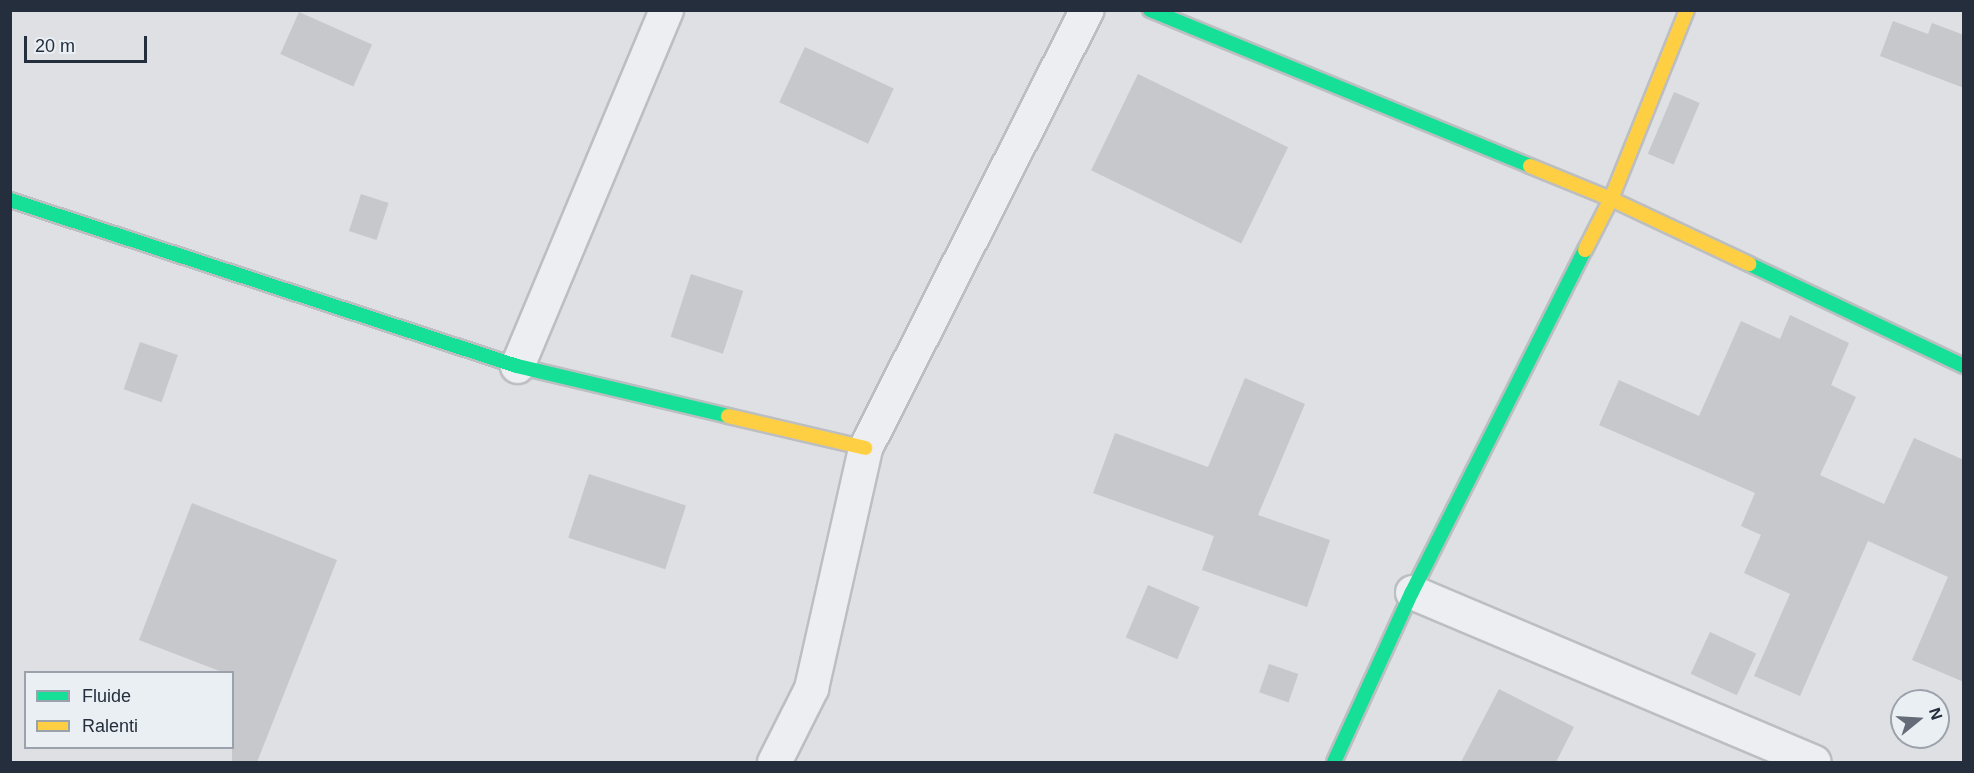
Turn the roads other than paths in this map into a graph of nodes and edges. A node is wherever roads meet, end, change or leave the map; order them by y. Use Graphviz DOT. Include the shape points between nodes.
graph roads {
  1 [pos="666,10"];
  2 [pos="1086,10"];
  3 [pos="1150,10"];
  4 [pos="1687,10"];
  5 [pos="1611,199"];
  6 [pos="10,200"];
  7 [pos="518,366"];
  8 [pos="1964,366"];
  9 [pos="865,448"];
  10 [pos="1412,592"];
  11 [pos="774,762"];
  12 [pos="1334,762"];
  13 [pos="1814,762"];
  1 -- 7 [label="street"];
  2 -- 9 [label="street"];
  3 -- 5 [label="street"];
  4 -- 5 [label="street"];
  5 -- 8 [label="street"];
  5 -- 10 [label="street"];
  6 -- 7 [label="street"];
  7 -- 9 [label="street"];
  9 -- 11 [label="street" via="810,688"];
  10 -- 12 [label="street"];
  10 -- 13 [label="street"];
}
